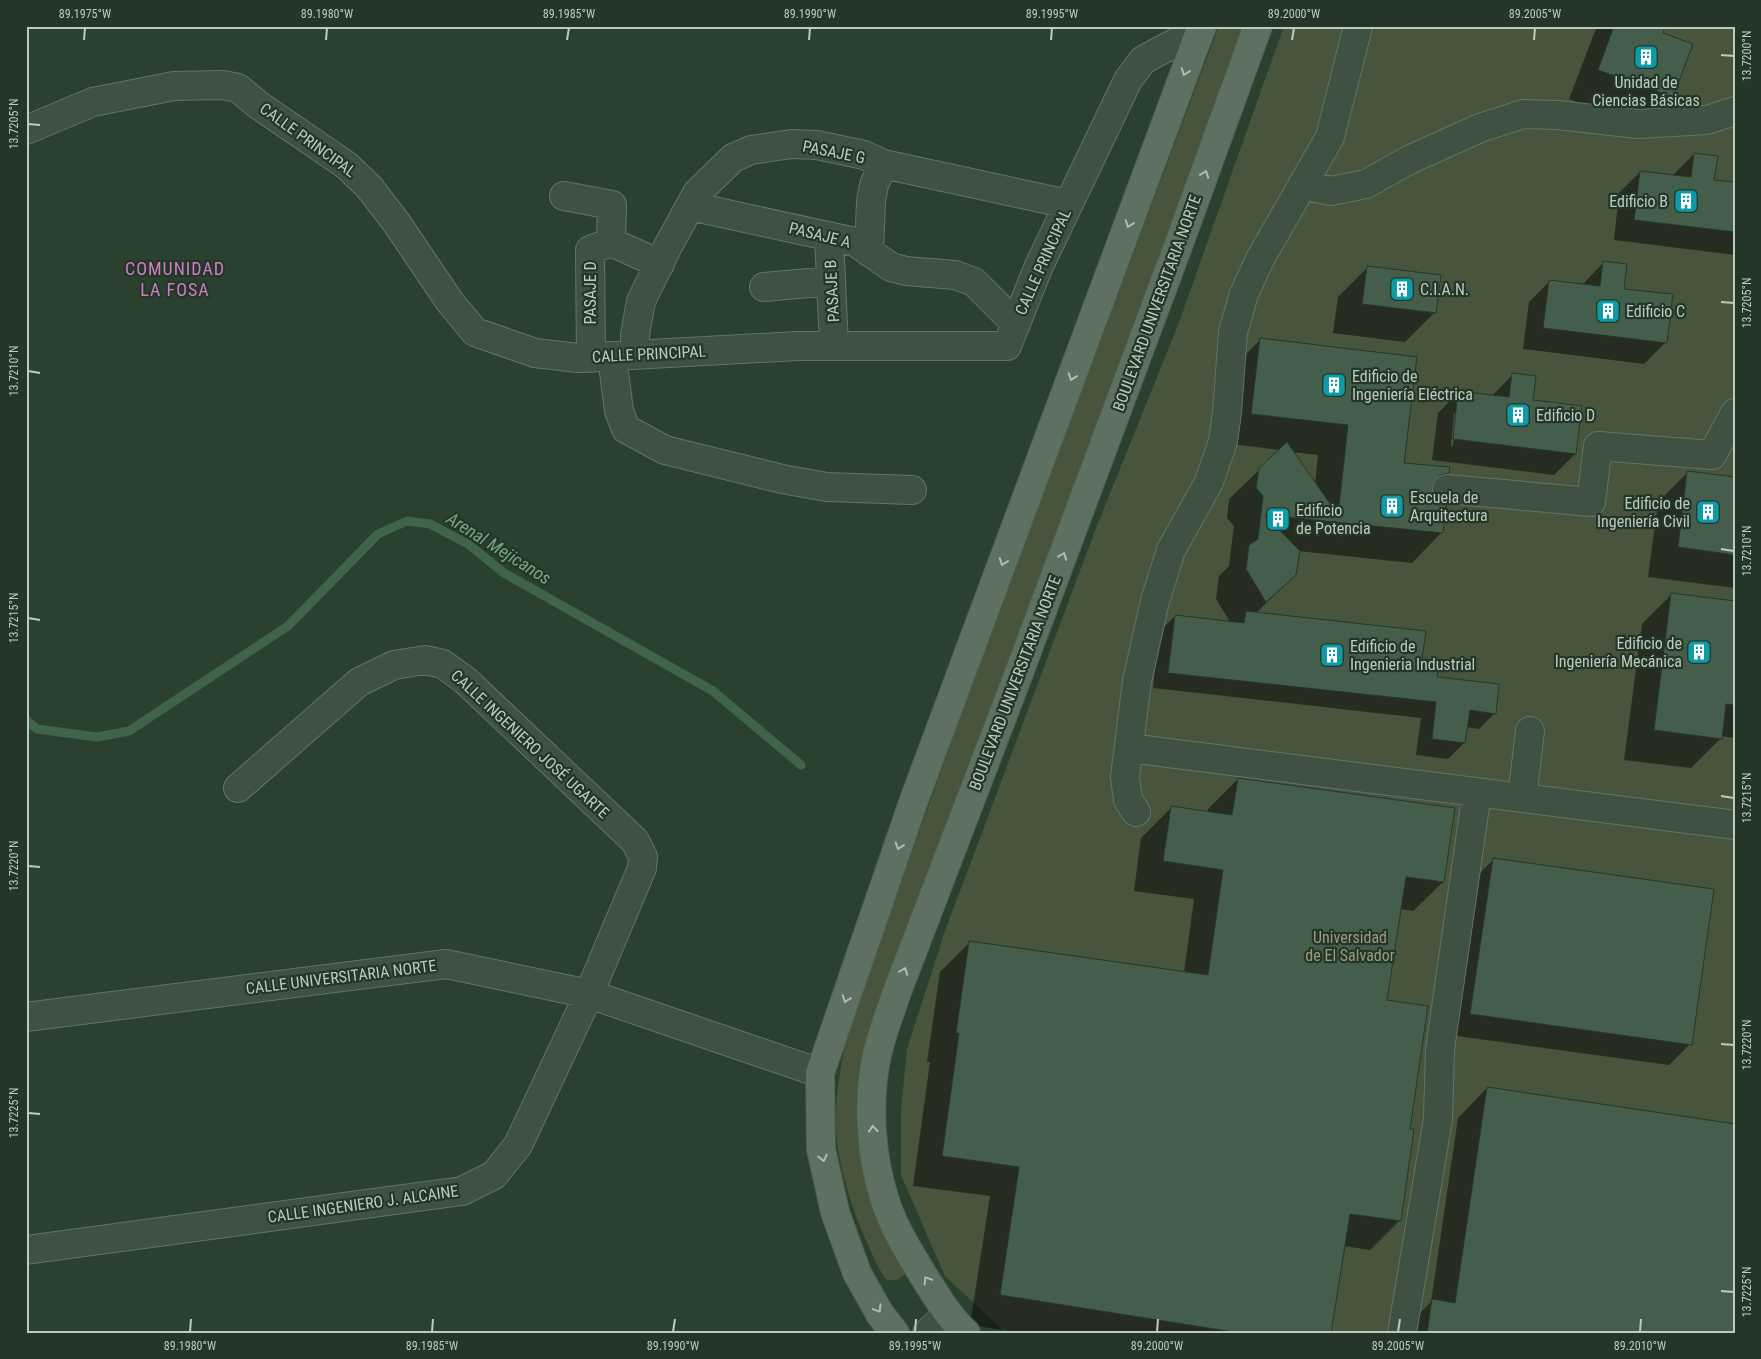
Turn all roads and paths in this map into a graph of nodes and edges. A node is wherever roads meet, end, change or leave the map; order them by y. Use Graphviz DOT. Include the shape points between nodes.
graph roads {
  1 [pos="1258,26"];
  2 [pos="1358,26"];
  3 [pos="1202,28"];
  4 [pos="1735,111"];
  5 [pos="26,130"];
  6 [pos="883,164"];
  7 [pos="1302,185"];
  8 [pos="564,196"];
  9 [pos="1068,204"];
  10 [pos="690,206"];
  11 [pos="829,236"];
  12 [pos="611,242"];
  13 [pos="868,252"];
  14 [pos="660,264"];
  15 [pos="831,281"];
  16 [pos="764,287"];
  17 [pos="1016,324"];
  18 [pos="834,346"];
  19 [pos="613,357"];
  20 [pos="1735,413"];
  21 [pos="1447,489"];
  22 [pos="912,490"];
  23 [pos="1530,731"];
  24 [pos="1129,748"];
  25 [pos="238,788"];
  26 [pos="1477,792"];
  27 [pos="1522,798"];
  28 [pos="1136,812"];
  29 [pos="1735,825"];
  30 [pos="589,994"];
  31 [pos="26,1017"];
  32 [pos="820,1073"];
  33 [pos="26,1250"];
  34 [pos="957,1323"];
  35 [pos="895,1333"];
  36 [pos="926,1333"];
  37 [pos="1402,1333"];
  34 -- 1 [label="main road, BOULEVARD UNIVERSITARIA NORTE, one-way" via="911,1256 884,1197 875,1161 872,1126 875,1065 897,992 1177,251"];
  2 -- 7 [label="street" via="1330,137"];
  3 -- 9 [label="street, CALLE PRINCIPAL" via="1143,60 1128,80"];
  3 -- 32 [label="main road, one-way" via="914,800"];
  4 -- 7 [label="street" via="1707,120 1638,124 1522,114 1480,128 1409,160 1366,184 1331,191"];
  5 -- 19 [label="street, CALLE PRINCIPAL" via="93,102 174,86 223,85 238,88 346,165 369,187 475,332 536,353 578,358"];
  6 -- 9 [label="street, PASAJE G"];
  6 -- 10 [label="street, PASAJE G" via="864,155 817,145 791,144 751,150 733,158 697,194"];
  6 -- 13 [label="street" via="871,201"];
  7 -- 24 [label="street" via="1244,294 1233,332 1223,440 1209,482 1171,550 1155,601 1137,681"];
  8 -- 12 [label="street" via="612,205"];
  9 -- 17 [label="street, CALLE PRINCIPAL"];
  10 -- 11 [label="street, PASAJE A"];
  10 -- 14 [label="street, PASAJE G"];
  11 -- 13 [label="street, PASAJE A" via="854,242"];
  11 -- 15 [label="street, PASAJE B"];
  12 -- 14 [label="street"];
  12 -- 19 [label="street, PASAJE D" via="590,250"];
  13 -- 17 [label="street, PASAJE A" via="891,267 954,275 974,282"];
  14 -- 19 [label="street, PASAJE G" via="642,301 634,335"];
  15 -- 16 [label="street"];
  15 -- 18 [label="street, PASAJE B"];
  17 -- 18 [label="street, CALLE PRINCIPAL" via="1007,346"];
  18 -- 19 [label="street, CALLE PRINCIPAL"];
  19 -- 22 [label="street" via="619,411 626,429 665,450 827,487"];
  20 -- 21 [label="street" via="1712,455 1598,446 1591,502"];
  23 -- 27 [label="street"];
  24 -- 26 [label="street"];
  24 -- 28 [label="street" via="1125,777 1128,800"];
  25 -- 30 [label="street, CALLE INGENIERO JOSÉ UGARTE" via="359,682 394,665 425,660 443,664 466,681 634,841 643,857 642,868"];
  26 -- 27 [label="street"];
  26 -- 37 [label="street" via="1440,1049 1438,1119"];
  27 -- 29 [label="street"];
  30 -- 31 [label="street, CALLE UNIVERSITARIA NORTE" via="446,964"];
  30 -- 32 [label="street, CALLE UNIVERSITARIA NORTE"];
  30 -- 33 [label="street, CALLE INGENIERO J. ALCAINE" via="518,1145 494,1175 462,1191"];
  32 -- 35 [label="main road, one-way" via="821,1149 835,1212 857,1273 880,1314"];
  34 -- 36 [label="street"];
}
